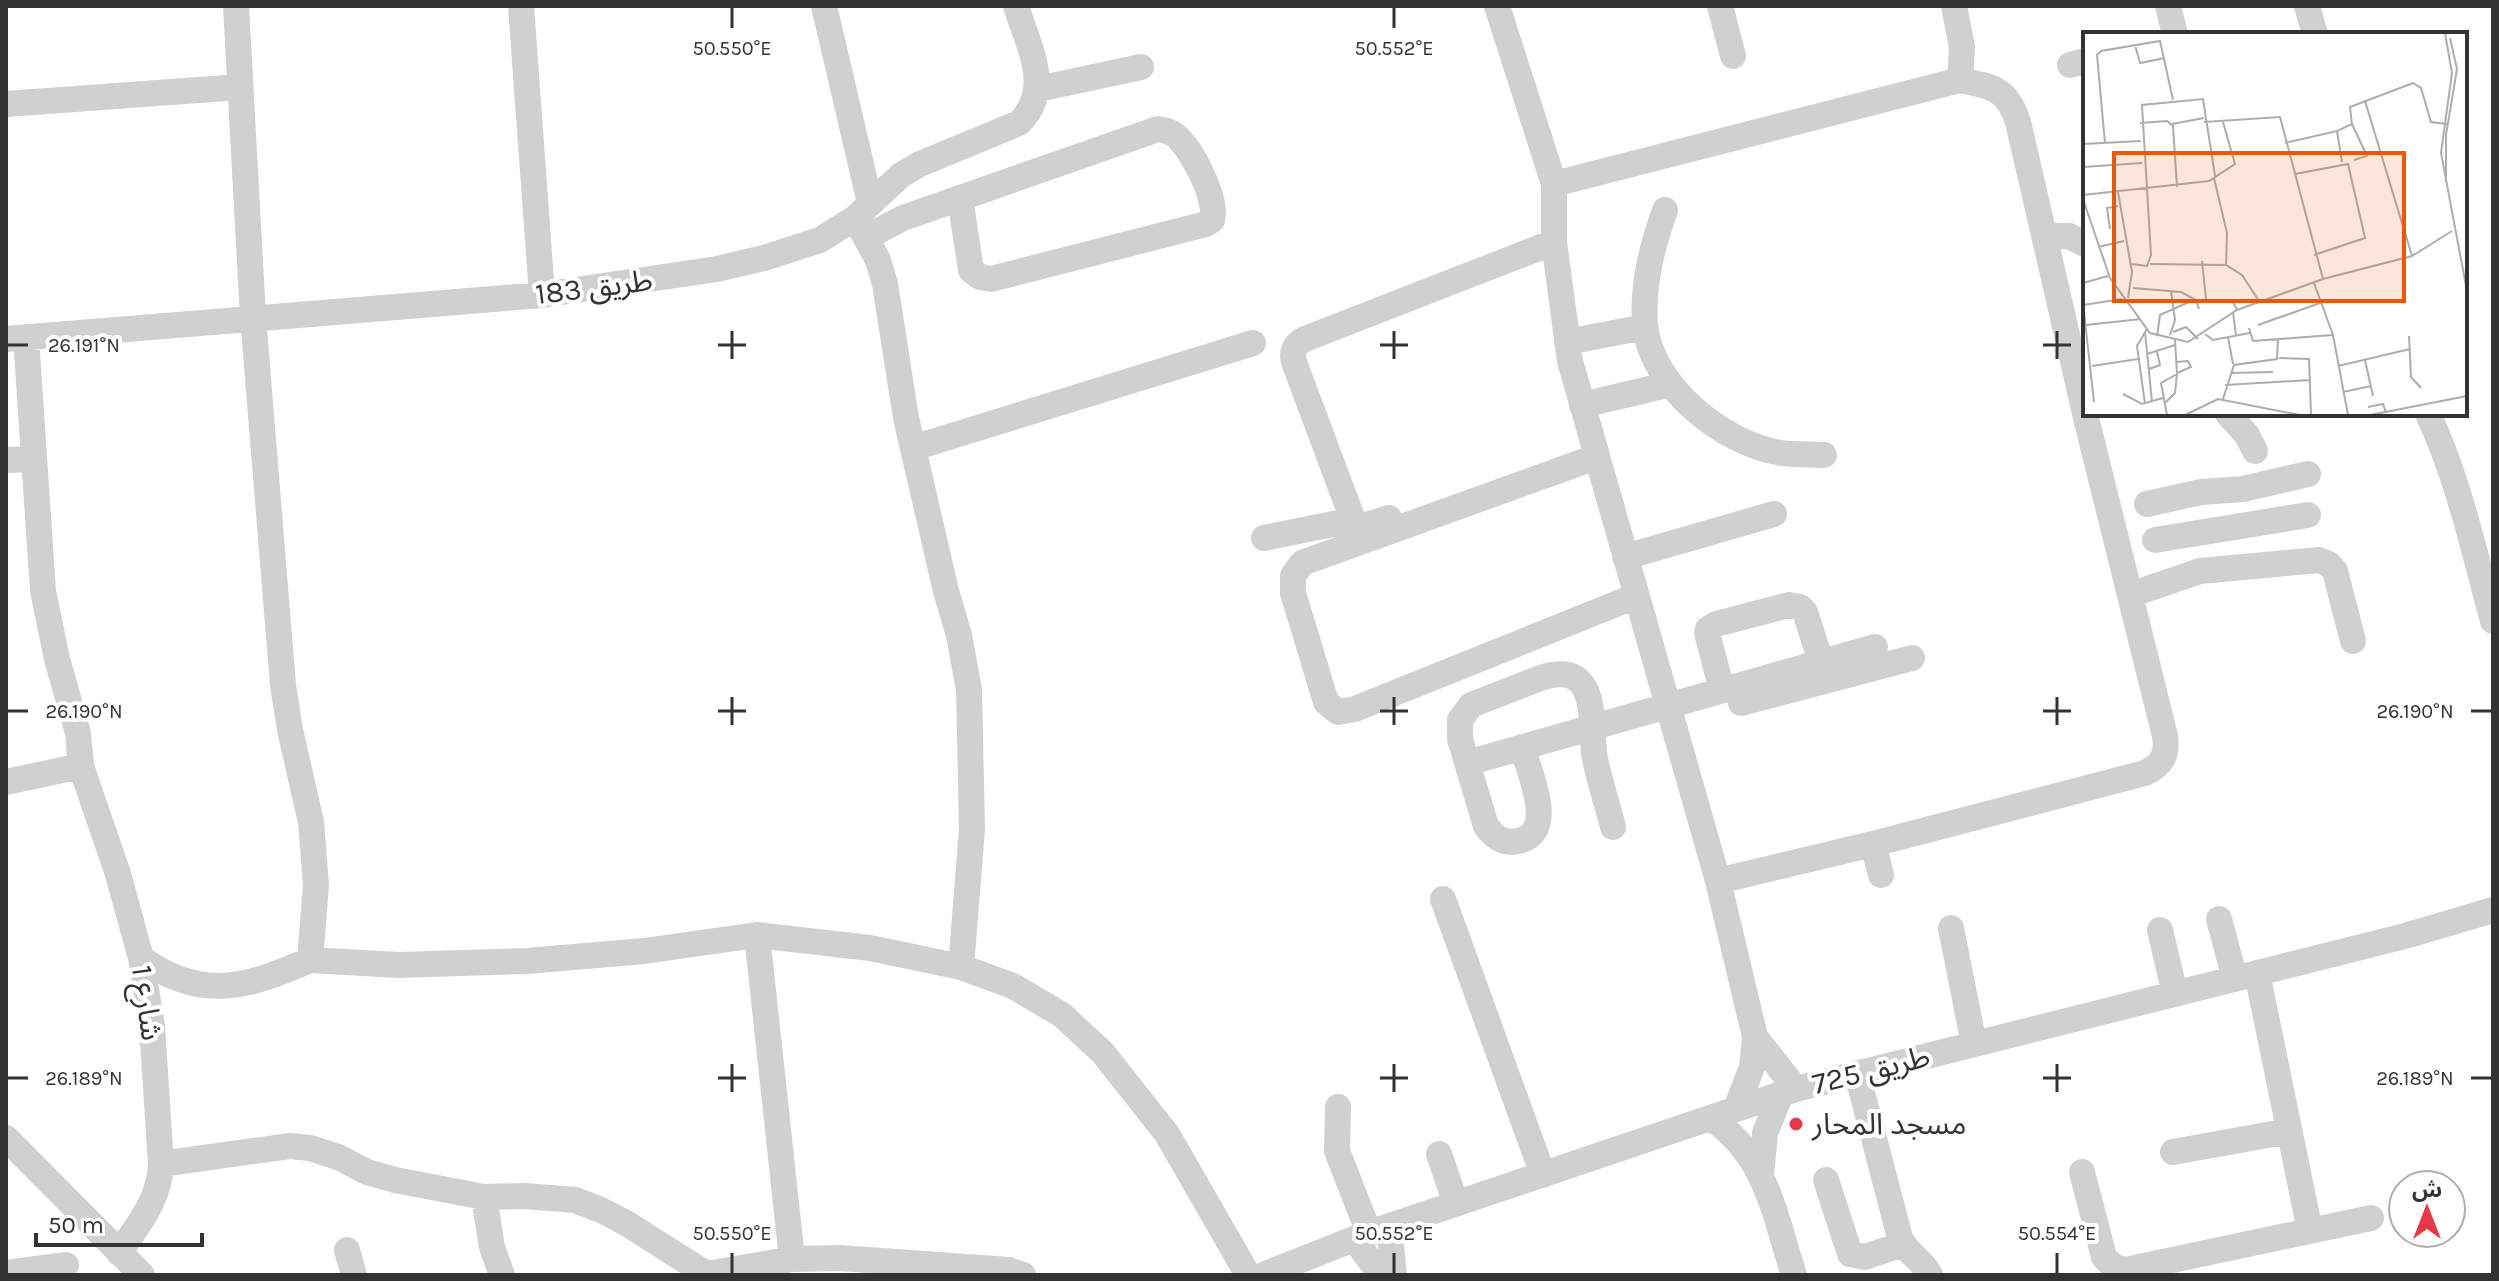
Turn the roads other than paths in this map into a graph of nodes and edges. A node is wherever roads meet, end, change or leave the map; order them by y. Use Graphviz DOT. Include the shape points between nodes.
graph roads {
  1 [pos="236,6"];
  2 [pos="521,6"];
  3 [pos="824,6"];
  4 [pos="1016,6"];
  5 [pos="1497,6"];
  6 [pos="1720,6"];
  7 [pos="1954,6"];
  8 [pos="2168,6"];
  9 [pos="2307,6"];
  10 [pos="2174,32"];
  11 [pos="2314,32"];
  12 [pos="1733,56"];
  13 [pos="1141,67"];
  14 [pos="1960,80"];
  15 [pos="240,87"];
  16 [pos="1038,89"];
  17 [pos="6,104"];
  18 [pos="1554,184"];
  19 [pos="960,198"];
  20 [pos="1665,210"];
  21 [pos="864,219"];
  22 [pos="2044,236"];
  23 [pos="1554,242"];
  24 [pos="2083,243"];
  25 [pos="542,295"];
  26 [pos="253,317"];
  27 [pos="1645,327"];
  28 [pos="16,338"];
  29 [pos="1567,342"];
  30 [pos="1253,343"];
  31 [pos="1671,384"];
  32 [pos="2083,404"];
  33 [pos="1582,405"];
  34 [pos="2086,416"];
  35 [pos="2230,416"];
  36 [pos="2429,416"];
  37 [pos="913,448"];
  38 [pos="1594,449"];
  39 [pos="2255,451"];
  40 [pos="1824,455"];
  41 [pos="34,459"];
  42 [pos="6,460"];
  43 [pos="2308,474"];
  44 [pos="2239,489"];
  45 [pos="2147,504"];
  46 [pos="1774,514"];
  47 [pos="2308,515"];
  48 [pos="1353,520"];
  49 [pos="2240,527"];
  50 [pos="1264,538"];
  51 [pos="2155,540"];
  52 [pos="1625,557"];
  53 [pos="2240,567"];
  54 [pos="2130,595"];
  55 [pos="1636,596"];
  56 [pos="2493,621"];
  57 [pos="2353,641"];
  58 [pos="1875,647"];
  59 [pos="1912,658"];
  60 [pos="1821,662"];
  61 [pos="1722,690"];
  62 [pos="1670,713"];
  63 [pos="1594,726"];
  64 [pos="1522,747"];
  65 [pos="1467,763"];
  66 [pos="81,766"];
  67 [pos="6,782"];
  68 [pos="1613,827"];
  69 [pos="1873,844"];
  70 [pos="1881,875"];
  71 [pos="1718,881"];
  72 [pos="1443,899"];
  73 [pos="2493,910"];
  74 [pos="2219,919"];
  75 [pos="1951,928"];
  76 [pos="2160,930"];
  77 [pos="757,935"];
  78 [pos="141,958"];
  79 [pos="310,960"];
  80 [pos="961,967"];
  81 [pos="2246,976"];
  82 [pos="2175,994"];
  83 [pos="1755,1037"];
  84 [pos="1974,1044"];
  85 [pos="1857,1073"];
  86 [pos="1789,1091"];
  87 [pos="1338,1107"];
  88 [pos="1724,1113"];
  89 [pos="2289,1131"];
  90 [pos="6,1138"];
  91 [pos="2173,1152"];
  92 [pos="1439,1154"];
  93 [pos="161,1164"];
  94 [pos="2082,1172"];
  95 [pos="1543,1175"];
  96 [pos="1761,1175"];
  97 [pos="1826,1180"];
  98 [pos="484,1197"];
  99 [pos="1456,1204"];
  100 [pos="2371,1218"];
  101 [pos="2310,1231"];
  102 [pos="1371,1233"];
  103 [pos="1903,1244"];
  104 [pos="792,1259"];
  105 [pos="66,1265"];
  106 [pos="126,1265"];
  107 [pos="6,1273"];
  108 [pos="502,1275"];
  109 [pos="706,1275"];
  110 [pos="1023,1275"];
  111 [pos="1248,1275"];
  112 [pos="1263,1275"];
  113 [pos="1381,1275"];
  114 [pos="1394,1275"];
  115 [pos="1794,1275"];
  116 [pos="1930,1275"];
  1 -- 15 [label="street"];
  2 -- 25 [label="street"];
  3 -- 21 [label="street"];
  4 -- 16 [label="street"];
  5 -- 18 [label="street"];
  6 -- 12 [label="street"];
  7 -- 14 [label="street" via="1962,47"];
  8 -- 10 [label="street"];
  9 -- 11 [label="street"];
  13 -- 16 [label="street"];
  14 -- 18 [label="street"];
  14 -- 22 [label="street" via="1994,87 2011,101"];
  15 -- 17 [label="street"];
  15 -- 26 [label="street"];
  16 -- 21 [label="street, طريق 183" via="1030,112 1019,123 901,175"];
  18 -- 23 [label="street"];
  19 -- 19 [label="street" via="1158,129 1182,143 1212,196 1214,213 1206,224 991,279 971,270"];
  19 -- 21 [label="street" via="903,218"];
  20 -- 27 [label="street" via="1652,247"];
  21 -- 25 [label="street, طريق 183" via="764,258"];
  21 -- 37 [label="street" via="885,284"];
  22 -- 24 [label="street" via="2069,236"];
  22 -- 32 [label="street"];
  23 -- 29 [label="street"];
  23 -- 48 [label="street" via="1296,346 1294,362"];
  25 -- 26 [label="street, طريق 183"];
  26 -- 28 [label="street, طريق 183"];
  26 -- 79 [label="street" via="283,685 311,822 316,885"];
  27 -- 29 [label="street"];
  27 -- 31 [label="street"];
  28 -- 41 [label="street, شارع 1"];
  29 -- 33 [label="street"];
  30 -- 37 [label="street"];
  31 -- 33 [label="street"];
  31 -- 40 [label="street" via="1701,416 1738,440 1780,453"];
  33 -- 38 [label="street"];
  34 -- 54 [label="street"];
  35 -- 39 [label="street"];
  36 -- 56 [label="street" via="2444,447"];
  37 -- 80 [label="street" via="969,690 972,829"];
  38 -- 48 [label="street" via="1372,524"];
  38 -- 52 [label="street"];
  38 -- 55 [label="street" via="1302,563 1293,576 1293,593 1326,702 1338,712"];
  41 -- 42 [label="street"];
  41 -- 66 [label="street, شارع 1" via="43,591 78,733"];
  43 -- 44 [label="street"];
  44 -- 45 [label="street"];
  44 -- 49 [label="street"];
  46 -- 52 [label="street"];
  47 -- 49 [label="street"];
  48 -- 50 [label="street"];
  49 -- 51 [label="street"];
  49 -- 53 [label="street"];
  52 -- 55 [label="street"];
  53 -- 54 [label="street" via="2190,574"];
  53 -- 57 [label="street" via="2329,564 2337,576"];
  54 -- 69 [label="street" via="2167,748 2156,768"];
  55 -- 62 [label="street"];
  58 -- 60 [label="street"];
  59 -- 62 [label="street"];
  60 -- 61 [label="street"];
  60 -- 61 [label="street" via="1805,612 1797,605 1716,624 1707,633"];
  61 -- 62 [label="street"];
  62 -- 63 [label="street"];
  62 -- 71 [label="street"];
  63 -- 64 [label="street"];
  63 -- 65 [label="street" via="1583,686 1565,675 1543,677 1479,700 1464,711 1458,729"];
  63 -- 68 [label="street" via="1596,761"];
  64 -- 65 [label="street"];
  64 -- 65 [label="street" via="1540,811 1534,832 1514,843 1493,835 1486,826"];
  66 -- 67 [label="street"];
  66 -- 78 [label="street, شارع 1"];
  69 -- 70 [label="street"];
  69 -- 71 [label="street"];
  71 -- 83 [label="street"];
  72 -- 95 [label="street"];
  73 -- 81 [label="street, طريق 725"];
  74 -- 81 [label="street"];
  75 -- 84 [label="street"];
  76 -- 82 [label="street"];
  77 -- 79 [label="street" via="527,961 399,965"];
  77 -- 80 [label="street" via="870,948"];
  77 -- 104 [label="street"];
  78 -- 79 [label="street" via="177,980 218,987 258,980"];
  78 -- 93 [label="street, شارع 1" via="152,1026"];
  80 -- 111 [label="street" via="1013,986 1062,1015 1103,1053 1167,1134"];
  81 -- 82 [label="street, طريق 725"];
  81 -- 89 [label="street"];
  82 -- 84 [label="street, طريق 725"];
  83 -- 86 [label="street"];
  83 -- 88 [label="street" via="1752,1067"];
  84 -- 85 [label="street, طريق 725"];
  85 -- 86 [label="street, طريق 725"];
  85 -- 103 [label="street"];
  86 -- 88 [label="street, طريق 725"];
  86 -- 96 [label="street" via="1765,1133"];
  87 -- 102 [label="street" via="1341,1167"];
  88 -- 95 [label="street, طريق 725"];
  88 -- 96 [label="street"];
  89 -- 91 [label="street"];
  89 -- 101 [label="street"];
  90 -- 106 [label="street"];
  92 -- 99 [label="street"];
  93 -- 98 [label="street" via="300,1147 395,1180"];
  93 -- 106 [label="street, شارع 1" via="160,1184"];
  94 -- 101 [label="street" via="2104,1257 2125,1270"];
  95 -- 99 [label="street, طريق 725"];
  96 -- 115 [label="street"];
  97 -- 103 [label="street" via="1850,1254 1865,1257"];
  98 -- 108 [label="street"];
  98 -- 109 [label="street" via="575,1200 626,1223"];
  99 -- 102 [label="street, طريق 725"];
  100 -- 101 [label="street"];
  102 -- 112 [label="street, طريق 725"];
  102 -- 113 [label="street"];
  102 -- 114 [label="street"];
  103 -- 116 [label="street"];
  104 -- 109 [label="street"];
  104 -- 110 [label="street" via="888,1260"];
  105 -- 107 [label="street"];
}
